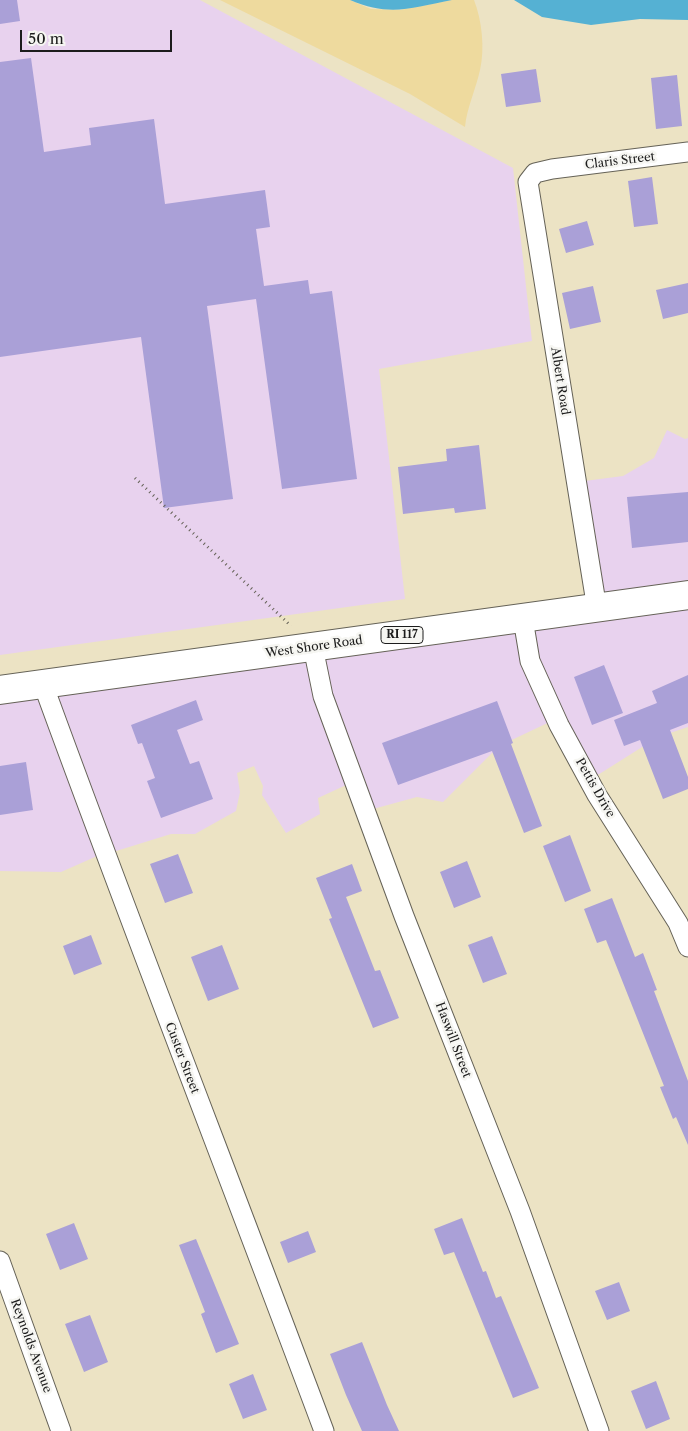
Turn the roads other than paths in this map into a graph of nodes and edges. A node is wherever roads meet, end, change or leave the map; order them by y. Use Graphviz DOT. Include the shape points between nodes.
graph roads {
  1 [pos="688,152"];
  2 [pos="552,169"];
  3 [pos="688,596"];
  4 [pos="597,609"];
  5 [pos="523,619"];
  6 [pos="313,647"];
  7 [pos="43,684"];
  8 [pos="0,690"];
  9 [pos="688,947"];
  10 [pos="0,1261"];
  11 [pos="61,1431"];
  12 [pos="324,1431"];
  13 [pos="599,1431"];
  1 -- 2 [label="street, Claris Street"];
  2 -- 4 [label="street, Albert Road" via="535,173 528,182"];
  3 -- 4 [label="main road, West Shore Road / RI 117"];
  4 -- 5 [label="main road, West Shore Road / RI 117"];
  5 -- 6 [label="main road, West Shore Road / RI 117"];
  5 -- 9 [label="street, Pettis Drive" via="530,661 559,725 597,795 678,923"];
  6 -- 7 [label="main road, West Shore Road / RI 117"];
  6 -- 13 [label="street, Haswill Street" via="327,709 520,1211"];
  7 -- 8 [label="main road, West Shore Road / RI 117"];
  7 -- 12 [label="street, Custer Street" via="135,936"];
  10 -- 11 [label="street, Reynolds Avenue"];
}
